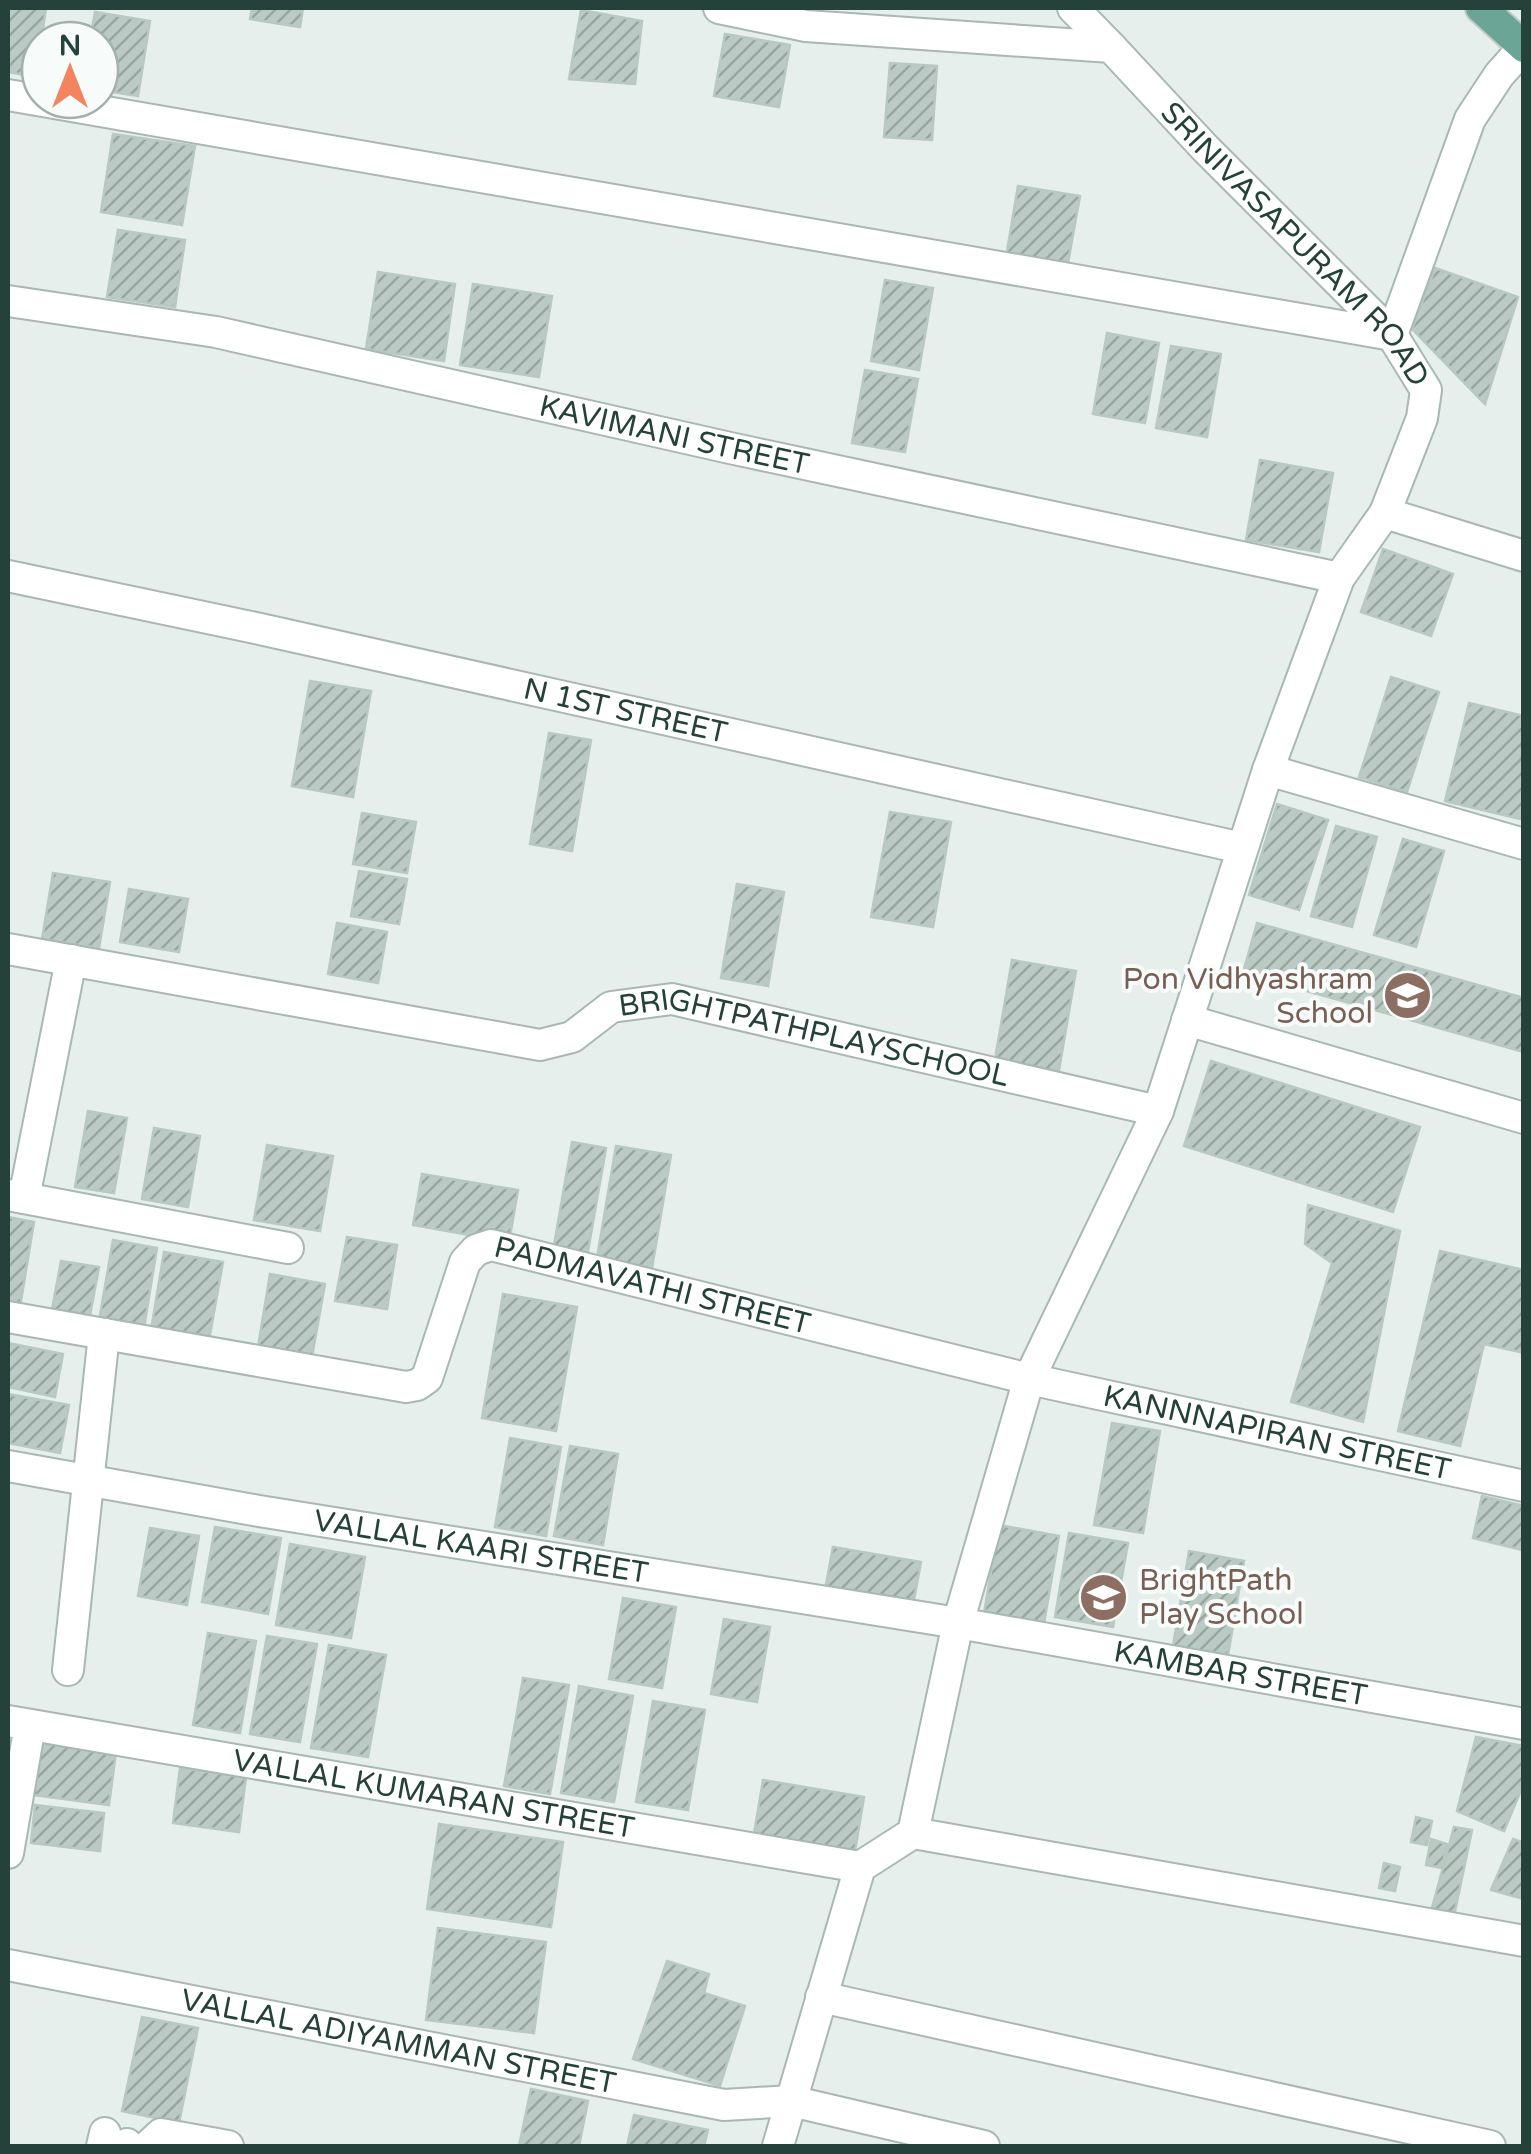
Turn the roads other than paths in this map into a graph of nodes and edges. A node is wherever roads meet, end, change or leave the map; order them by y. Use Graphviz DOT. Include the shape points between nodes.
graph roads {
  1 [pos="720,8"];
  2 [pos="1073,8"];
  3 [pos="1482,8"];
  4 [pos="1111,47"];
  5 [pos="1524,47"];
  6 [pos="8,95"];
  7 [pos="8,301"];
  8 [pos="1392,335"];
  9 [pos="1385,513"];
  10 [pos="1524,556"];
  11 [pos="8,576"];
  12 [pos="1339,578"];
  13 [pos="1268,770"];
  14 [pos="1524,844"];
  15 [pos="1242,848"];
  16 [pos="8,949"];
  17 [pos="71,960"];
  18 [pos="1187,1020"];
  19 [pos="1158,1111"];
  20 [pos="1524,1118"];
  21 [pos="16,1197"];
  22 [pos="288,1248"];
  23 [pos="8,1318"];
  24 [pos="104,1334"];
  25 [pos="1029,1378"];
  26 [pos="8,1466"];
  27 [pos="90,1481"];
  28 [pos="1524,1486"];
  29 [pos="958,1622"];
  30 [pos="68,1670"];
  31 [pos="19,1723"];
  32 [pos="1524,1724"];
  33 [pos="913,1833"];
  34 [pos="8,1853"];
  35 [pos="860,1866"];
  36 [pos="1524,1941"];
  37 [pos="8,1965"];
  38 [pos="821,1997"];
  39 [pos="791,2100"];
  40 [pos="122,2143"];
  41 [pos="228,2146"];
  42 [pos="778,2146"];
  43 [pos="984,2146"];
  44 [pos="1490,2146"];
  1 -- 4 [label="street" via="806,26"];
  2 -- 4 [label="street, SRINIVASAPURAM ROAD"];
  3 -- 5 [label="main road"];
  4 -- 8 [label="street, SRINIVASAPURAM ROAD"];
  5 -- 8 [label="street" via="1470,119"];
  6 -- 8 [label="street"];
  7 -- 12 [label="street, KAVIMANI STREET" via="216,332"];
  8 -- 9 [label="street, SRINIVASAPURAM ROAD" via="1426,390 1422,418"];
  9 -- 10 [label="street"];
  9 -- 12 [label="street, SRINIVASAPURAM ROAD"];
  11 -- 15 [label="street, N 1ST STREET"];
  12 -- 13 [label="street, SRINIVASAPURAM ROAD"];
  13 -- 14 [label="street"];
  13 -- 15 [label="street, SRINIVASAPURAM ROAD"];
  15 -- 18 [label="street, SRINIVASAPURAM ROAD"];
  16 -- 17 [label="street, BRIGHTPATHPLAYSCHOOL"];
  17 -- 19 [label="street, BRIGHTPATHPLAYSCHOOL" via="540,1045 572,1037 611,1007 672,999"];
  17 -- 21 [label="street"];
  18 -- 19 [label="street, SRINIVASAPURAM ROAD"];
  18 -- 20 [label="street"];
  19 -- 25 [label="street, SRINIVASAPURAM ROAD"];
  21 -- 22 [label="street"];
  23 -- 24 [label="street, PADMAVATHI STREET"];
  24 -- 25 [label="street, PADMAVATHI STREET" via="417,1386 428,1378 465,1262 491,1246"];
  24 -- 27 [label="street"];
  25 -- 28 [label="street, KANNNAPIRAN STREET"];
  25 -- 29 [label="street, SRINIVASAPURAM ROAD"];
  26 -- 27 [label="street, VALLAL KAARI STREET"];
  27 -- 29 [label="street, VALLAL KAARI STREET"];
  27 -- 30 [label="street"];
  29 -- 32 [label="street, KAMBAR STREET"];
  29 -- 33 [label="street, SRINIVASAPURAM ROAD"];
  31 -- 34 [label="street"];
  31 -- 35 [label="street, VALLAL KUMARAN STREET"];
  33 -- 35 [label="street"];
  33 -- 36 [label="street"];
  35 -- 38 [label="street"];
  37 -- 39 [label="street, VALLAL ADIYAMMAN STREET" via="724,2105"];
  38 -- 39 [label="street"];
  38 -- 44 [label="street"];
  39 -- 42 [label="street"];
  39 -- 43 [label="street, VALLAL ADIYAMMAN STREET"];
  40 -- 41 [label="street" via="161,2134"];
}
